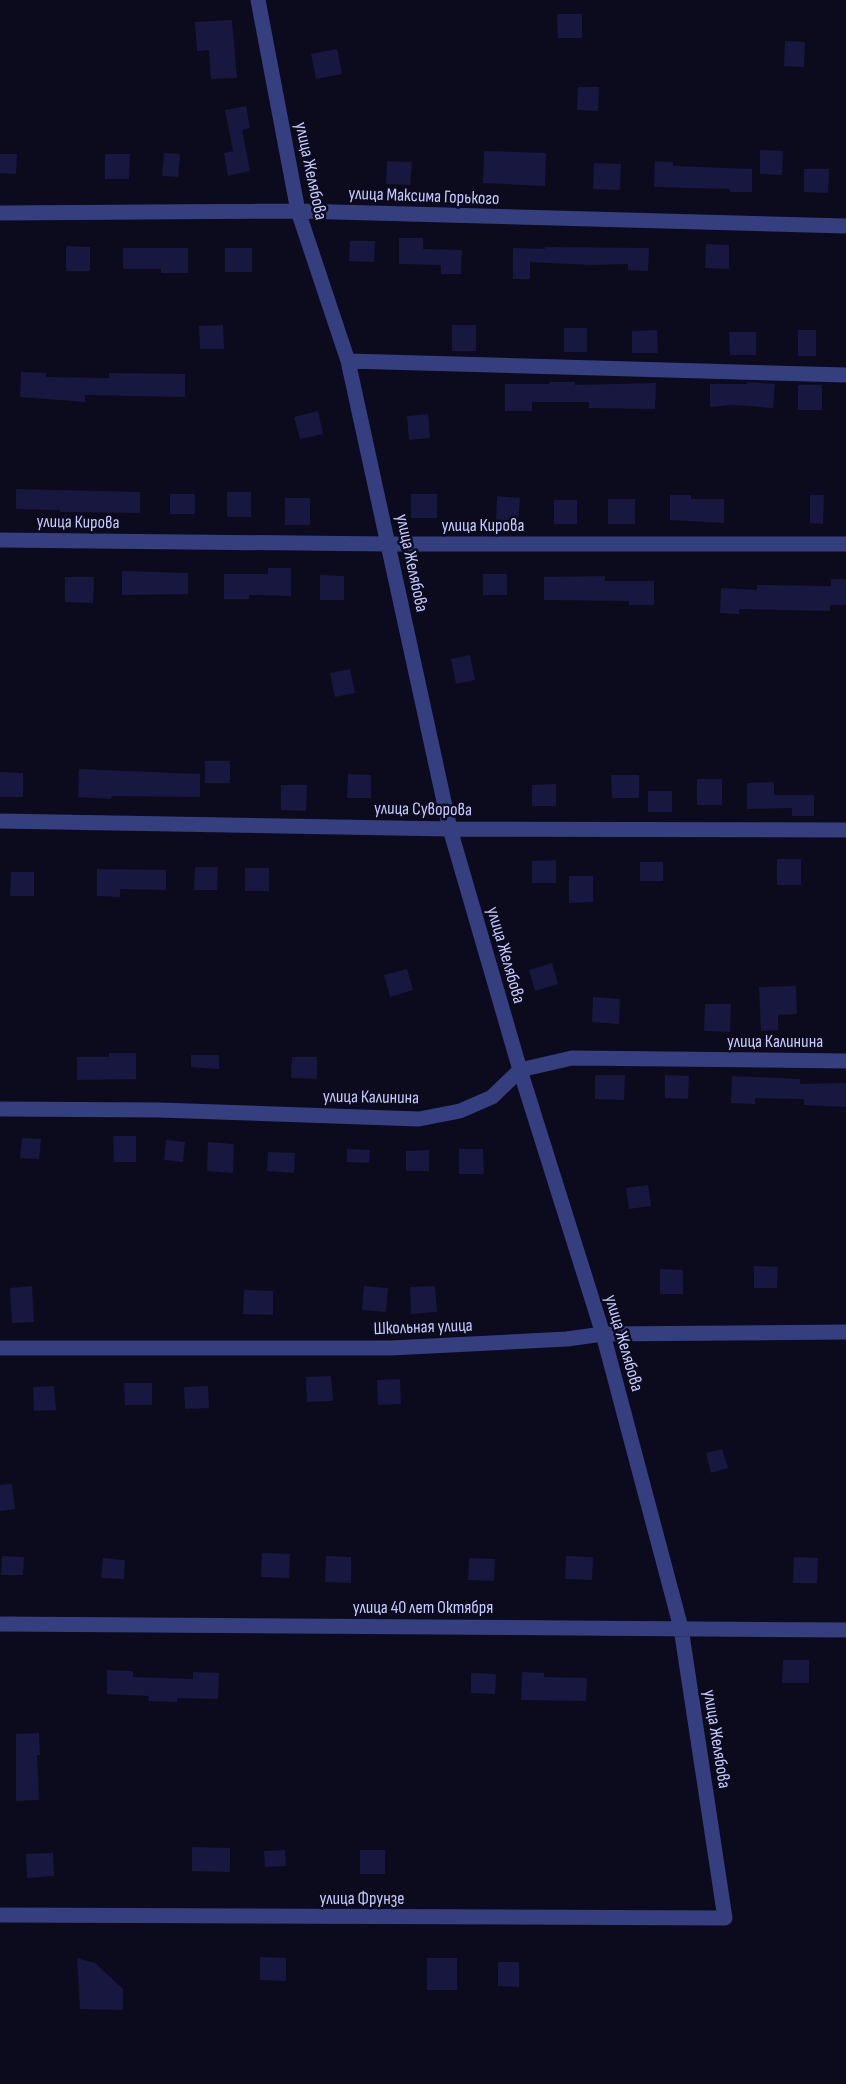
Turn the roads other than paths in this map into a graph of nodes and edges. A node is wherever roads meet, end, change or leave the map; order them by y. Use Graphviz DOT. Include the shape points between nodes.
graph roads {
  1 [pos="258,0"];
  2 [pos="298,211"];
  3 [pos="0,213"];
  4 [pos="846,226"];
  5 [pos="348,362"];
  6 [pos="846,375"];
  7 [pos="0,540"];
  8 [pos="389,544"];
  9 [pos="846,544"];
  10 [pos="0,821"];
  11 [pos="450,829"];
  12 [pos="846,830"];
  13 [pos="846,1061"];
  14 [pos="520,1070"];
  15 [pos="0,1109"];
  16 [pos="846,1332"];
  17 [pos="603,1334"];
  18 [pos="0,1348"];
  19 [pos="0,1624"];
  20 [pos="681,1628"];
  21 [pos="846,1630"];
  22 [pos="0,1915"];
  23 [pos="725,1918"];
  1 -- 2 [label="street, улица Желябова"];
  2 -- 3 [label="street, улица Максима Горького"];
  2 -- 4 [label="street, улица Максима Горького"];
  2 -- 5 [label="street, улица Желябова"];
  5 -- 6 [label="street"];
  5 -- 8 [label="street, улица Желябова"];
  7 -- 8 [label="street, улица Кирова"];
  8 -- 9 [label="street, улица Кирова"];
  8 -- 11 [label="street, улица Желябова"];
  10 -- 11 [label="street, улица Суворова"];
  11 -- 12 [label="street, улица Суворова"];
  11 -- 14 [label="street, улица Желябова"];
  13 -- 14 [label="street, улица Калинина" via="572,1058"];
  14 -- 15 [label="street, улица Калинина" via="492,1096 460,1111 419,1119 159,1110"];
  14 -- 17 [label="street, улица Желябова"];
  16 -- 17 [label="street, Школьная улица"];
  17 -- 18 [label="street, Школьная улица" via="567,1339 391,1348"];
  17 -- 20 [label="street, улица Желябова"];
  19 -- 20 [label="street, улица 40 лет Октября"];
  20 -- 21 [label="street, улица 40 лет Октября"];
  20 -- 23 [label="street, улица Желябова"];
  22 -- 23 [label="street, улица Фрунзе"];
}
